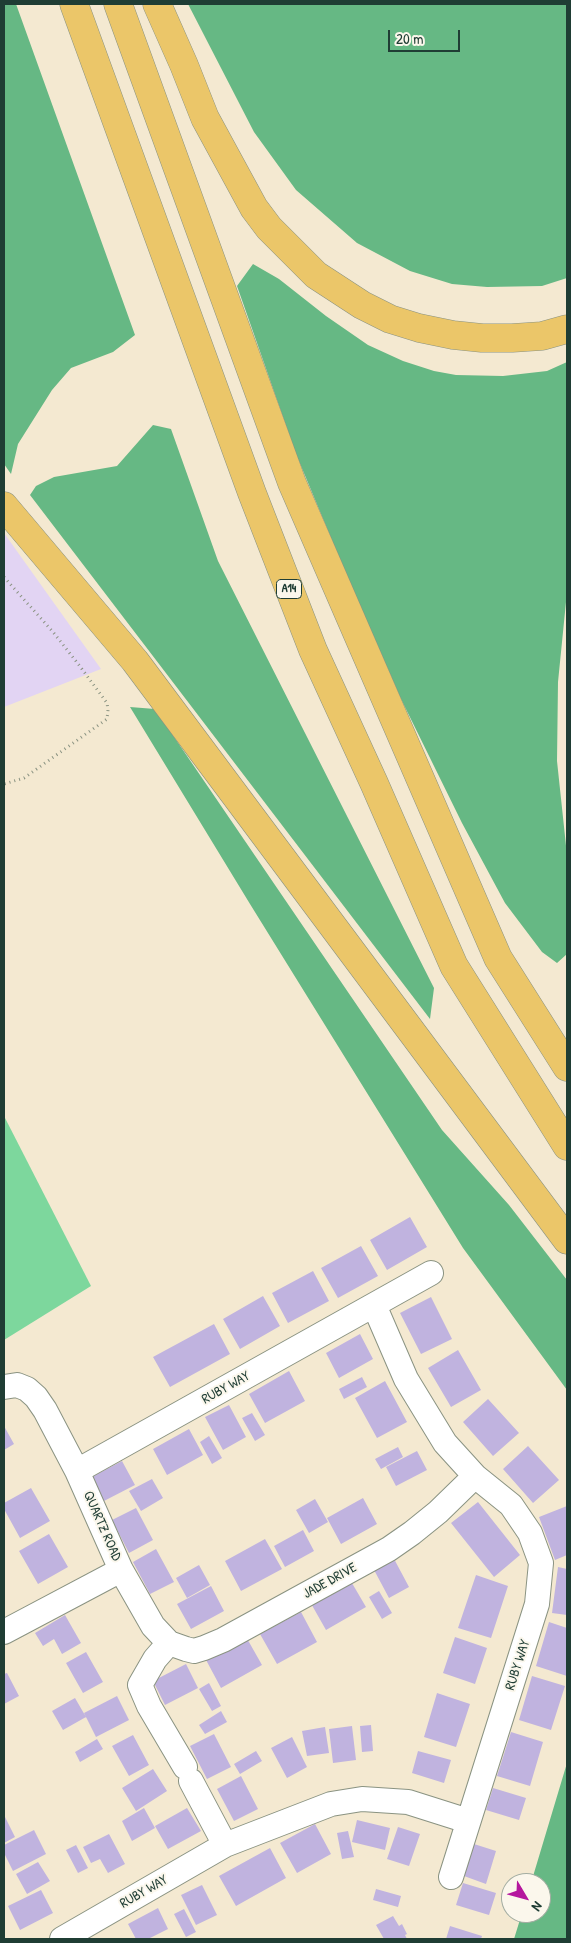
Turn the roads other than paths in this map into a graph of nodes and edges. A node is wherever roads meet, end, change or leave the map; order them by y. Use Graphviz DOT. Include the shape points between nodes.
graph roads {
  1 [pos="74,4"];
  2 [pos="118,4"];
  3 [pos="156,4"];
  4 [pos="567,329"];
  5 [pos="4,506"];
  6 [pos="567,1067"];
  7 [pos="567,1146"];
  8 [pos="567,1240"];
  9 [pos="431,1273"];
  10 [pos="374,1305"];
  11 [pos="4,1387"];
  12 [pos="78,1470"];
  13 [pos="475,1476"];
  14 [pos="121,1570"];
  15 [pos="4,1632"];
  16 [pos="169,1643"];
  17 [pos="468,1821"];
  18 [pos="226,1845"];
  19 [pos="451,1877"];
  20 [pos="62,1939"];
  1 -- 7 [label="highway, A14" via="252,493 313,650 454,966"];
  2 -- 6 [label="highway" via="292,483 498,958"];
  3 -- 4 [label="highway" via="205,118 254,208 316,276 390,319 427,330 482,338 512,338 542,336"];
  5 -- 8 [label="highway" via="135,661"];
  9 -- 10 [label="street, RUBY WAY"];
  10 -- 12 [label="street, RUBY WAY"];
  10 -- 13 [label="street, RUBY WAY" via="406,1379 445,1443"];
  11 -- 12 [label="street, QUARTZ ROAD" via="17,1385 36,1397"];
  12 -- 14 [label="street, QUARTZ ROAD"];
  13 -- 16 [label="street, JADE DRIVE" via="438,1512 397,1544 223,1640 194,1651"];
  13 -- 17 [label="street, RUBY WAY" via="511,1505 530,1533 541,1563 537,1604"];
  14 -- 15 [label="street, QUARTZ ROAD"];
  14 -- 16 [label="street, JADE DRIVE" via="153,1626"];
  16 -- 18 [label="street" via="140,1685"];
  17 -- 18 [label="street, RUBY WAY" via="408,1802 362,1799 331,1804"];
  17 -- 19 [label="street"];
  18 -- 20 [label="street, RUBY WAY"];
}
